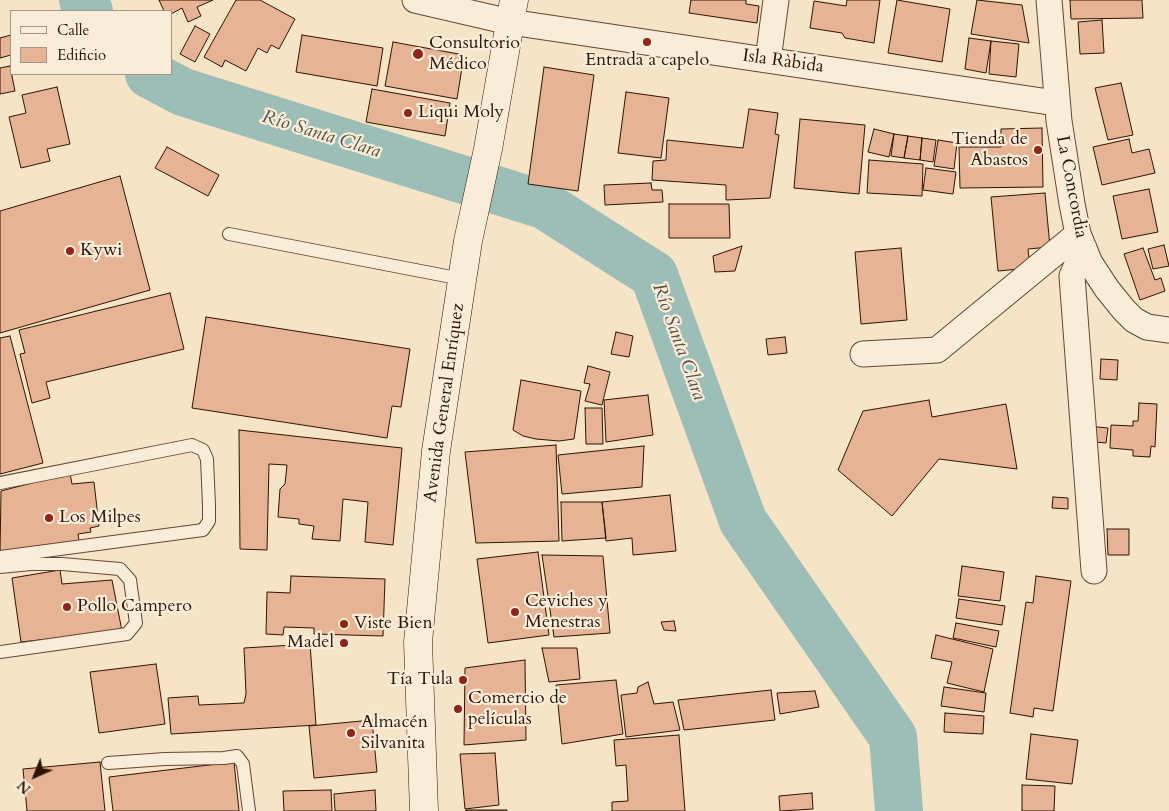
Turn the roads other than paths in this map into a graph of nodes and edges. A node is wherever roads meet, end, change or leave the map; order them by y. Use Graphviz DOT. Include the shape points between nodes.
graph roads {
  1 [pos="415,0"];
  2 [pos="776,0"];
  3 [pos="1049,0"];
  4 [pos="512,11"];
  5 [pos="768,60"];
  6 [pos="1056,103"];
  7 [pos="230,234"];
  8 [pos="1081,241"];
  9 [pos="462,279"];
  10 [pos="1169,330"];
  11 [pos="863,354"];
  12 [pos="0,483"];
  13 [pos="0,557"];
  14 [pos="0,567"];
  15 [pos="1094,571"];
  16 [pos="0,652"];
  17 [pos="108,763"];
  18 [pos="249,811"];
  19 [pos="424,811"];
  1 -- 4 [label="street, Isla Ràbida"];
  2 -- 5 [label="street"];
  3 -- 6 [label="street, La Concordia"];
  4 -- 5 [label="street, Isla Ràbida"];
  4 -- 9 [label="main road, Avenida General Enríquez"];
  5 -- 6 [label="street, Isla Ràbida"];
  6 -- 8 [label="street, La Concordia"];
  7 -- 9 [label="lane"];
  8 -- 10 [label="street, La Concordia" via="1090,263 1107,289 1134,320 1146,327"];
  8 -- 11 [label="street" via="937,350"];
  8 -- 15 [label="street" via="1072,276"];
  9 -- 19 [label="main road, Avenida General Enríquez" via="436,451 418,642"];
  12 -- 13 [label="lane" via="192,444 203,450 208,459 209,521 202,530"];
  14 -- 16 [label="lane" via="62,564 120,569 130,580 136,623 127,634"];
  17 -- 18 [label="lane" via="237,756 243,764"];
}
